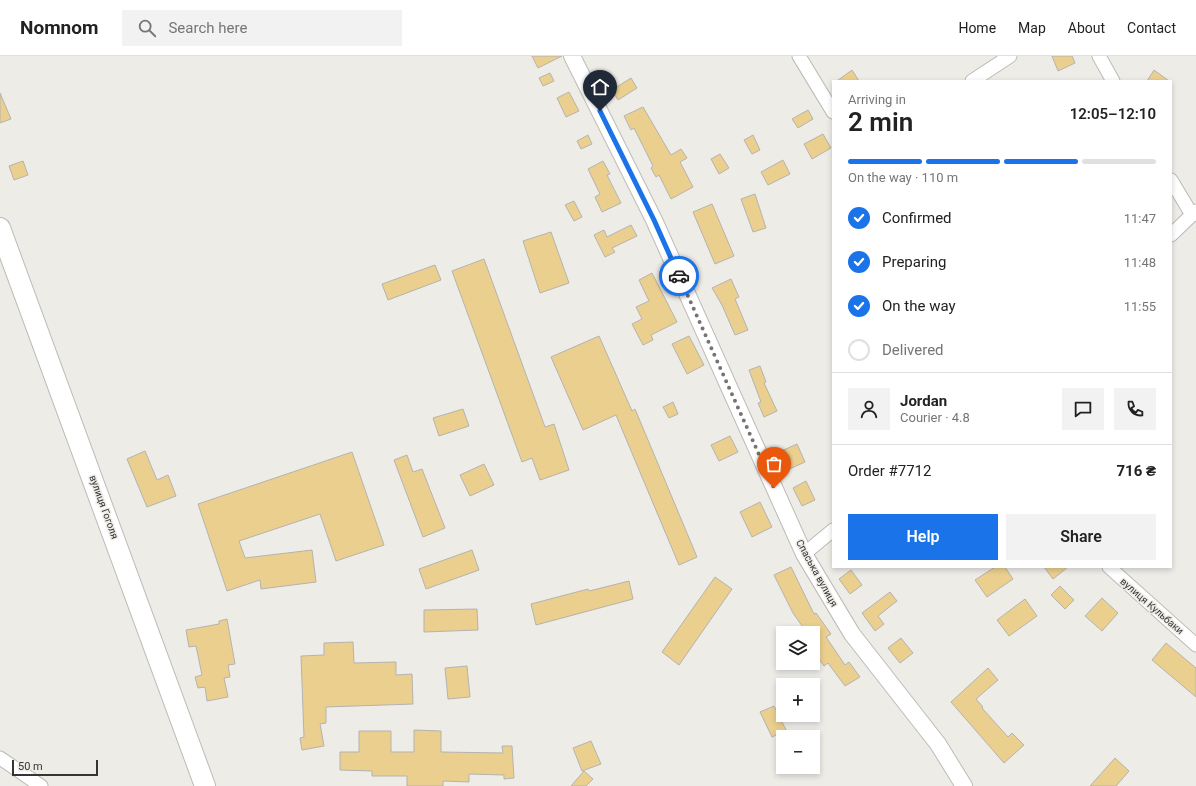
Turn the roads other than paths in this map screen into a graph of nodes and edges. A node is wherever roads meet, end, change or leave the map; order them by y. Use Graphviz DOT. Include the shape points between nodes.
graph roads {
  1 [pos="572,56"];
  2 [pos="799,56"];
  3 [pos="1010,56"];
  4 [pos="1099,56"];
  5 [pos="974,80"];
  6 [pos="1112,80"];
  7 [pos="832,110"];
  8 [pos="1172,181"];
  9 [pos="1194,213"];
  10 [pos="0,228"];
  11 [pos="1172,234"];
  12 [pos="832,531"];
  13 [pos="804,554"];
  14 [pos="1110,568"];
  15 [pos="1196,645"];
  16 [pos="0,758"];
  17 [pos="41,786"];
  18 [pos="205,786"];
  19 [pos="964,786"];
  1 -- 13 [label="street, Спаська вулиця" via="654,220"];
  2 -- 7 [label="street"];
  3 -- 5 [label="street"];
  4 -- 6 [label="street"];
  8 -- 9 [label="street"];
  9 -- 11 [label="street"];
  10 -- 18 [label="main road, вулиця Гоголя"];
  12 -- 13 [label="street"];
  13 -- 19 [label="street, Спаська вулиця" via="852,634 938,744"];
  14 -- 15 [label="street, вулиця Кульбаки"];
  16 -- 17 [label="street"];
}
